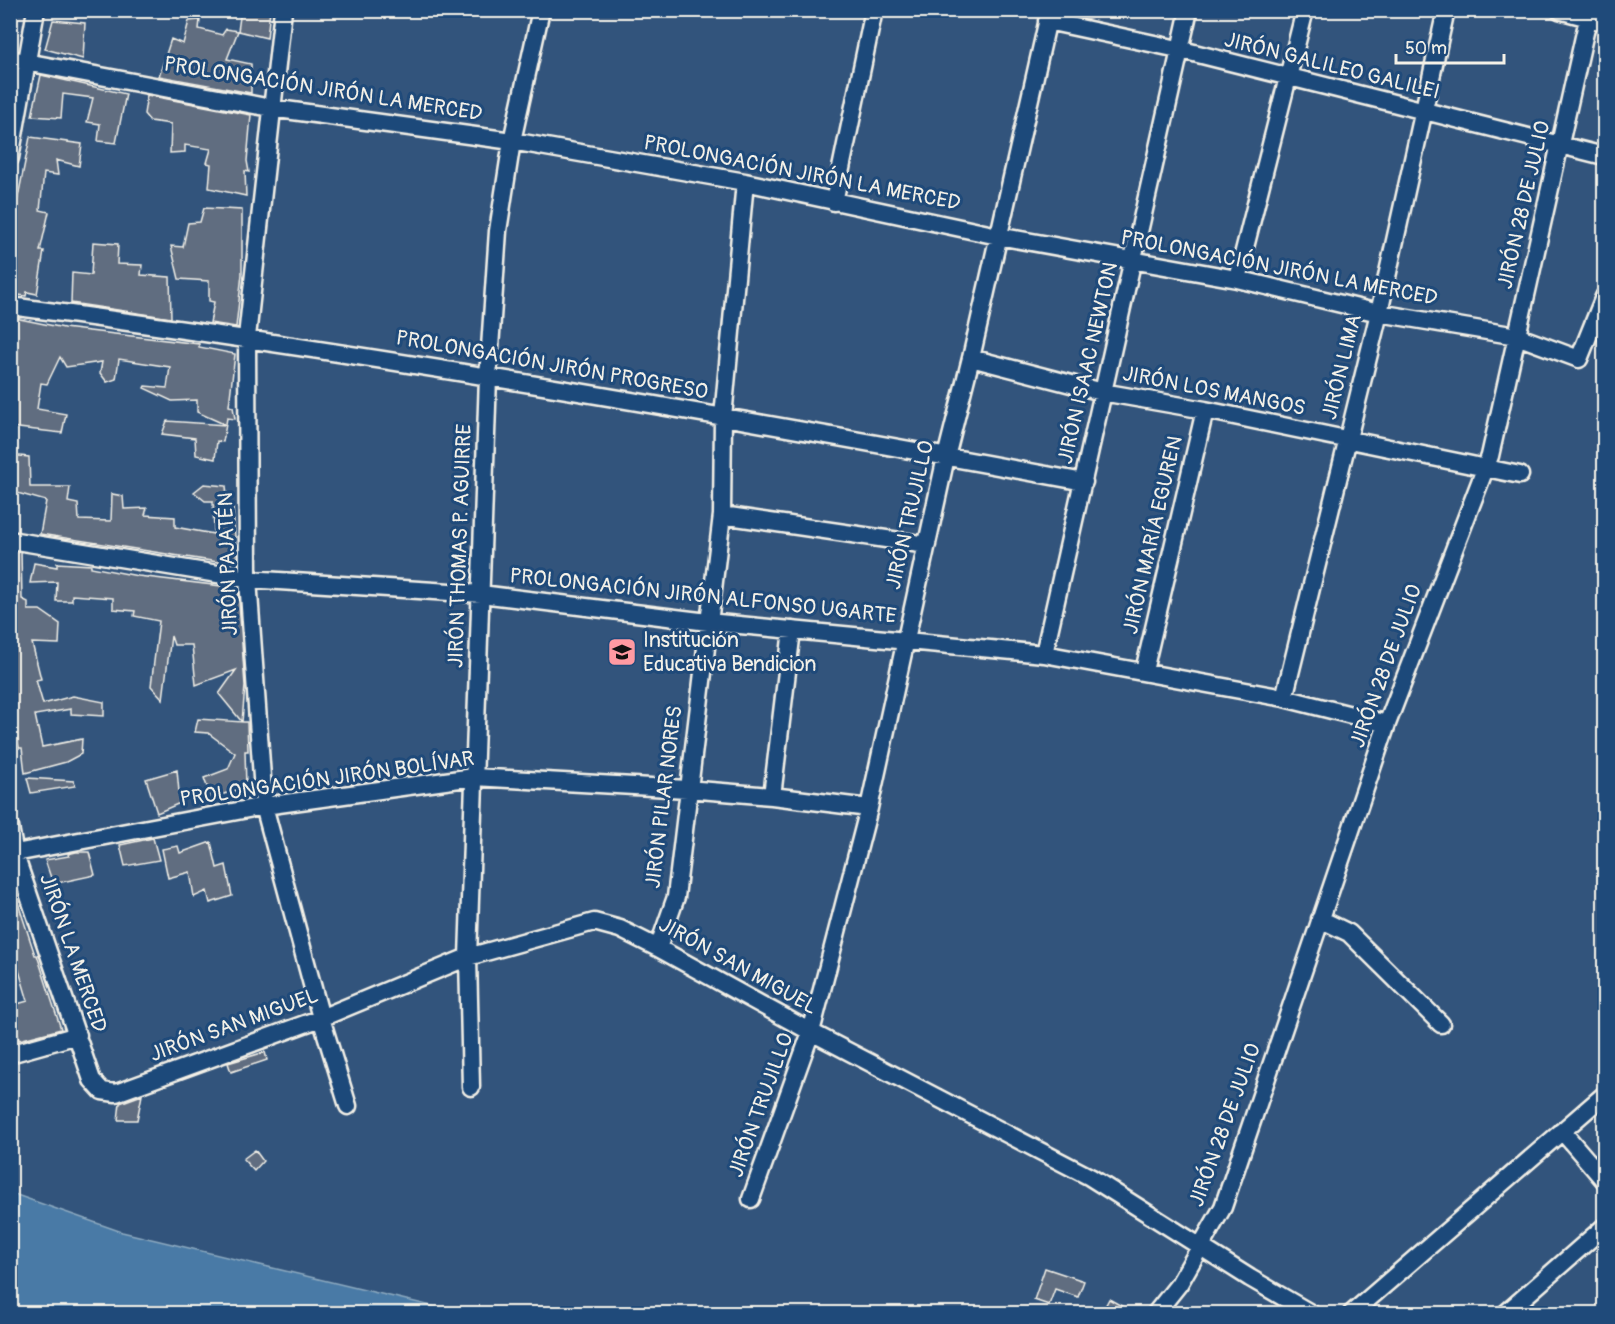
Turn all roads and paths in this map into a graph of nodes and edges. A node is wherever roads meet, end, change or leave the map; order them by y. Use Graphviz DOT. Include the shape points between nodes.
graph roads {
  1 [pos="36,10"];
  2 [pos="283,10"];
  3 [pos="541,10"];
  4 [pos="874,10"];
  5 [pos="1189,10"];
  6 [pos="1305,10"];
  7 [pos="1446,10"];
  8 [pos="1559,10"];
  9 [pos="1049,16"];
  10 [pos="1594,17"];
  11 [pos="1178,49"];
  12 [pos="10,59"];
  13 [pos="28,63"];
  14 [pos="1289,78"];
  15 [pos="271,108"];
  16 [pos="1422,112"];
  17 [pos="512,141"];
  18 [pos="1560,146"];
  19 [pos="1605,156"];
  20 [pos="10,158"];
  21 [pos="745,182"];
  22 [pos="834,202"];
  23 [pos="998,236"];
  24 [pos="1134,261"];
  25 [pos="1237,279"];
  26 [pos="1605,297"];
  27 [pos="10,306"];
  28 [pos="1379,313"];
  29 [pos="1517,336"];
  30 [pos="247,337"];
  31 [pos="971,358"];
  32 [pos="488,377"];
  33 [pos="1102,392"];
  34 [pos="1205,410"];
  35 [pos="723,417"];
  36 [pos="1347,440"];
  37 [pos="946,456"];
  38 [pos="1485,467"];
  39 [pos="1520,475"];
  40 [pos="1084,482"];
  41 [pos="722,515"];
  42 [pos="10,540"];
  43 [pos="927,545"];
  44 [pos="248,579"];
  45 [pos="481,594"];
  46 [pos="708,622"];
  47 [pos="792,630"];
  48 [pos="905,640"];
  49 [pos="1044,654"];
  50 [pos="1144,671"];
  51 [pos="1284,698"];
  52 [pos="1387,724"];
  53 [pos="474,777"];
  54 [pos="687,789"];
  55 [pos="772,796"];
  56 [pos="264,806"];
  57 [pos="869,808"];
  58 [pos="10,827"];
  59 [pos="13,855"];
  60 [pos="1320,919"];
  61 [pos="658,948"];
  62 [pos="468,957"];
  63 [pos="321,1018"];
  64 [pos="1441,1024"];
  65 [pos="811,1032"];
  66 [pos="78,1035"];
  67 [pos="10,1054"];
  68 [pos="471,1087"];
  69 [pos="102,1091"];
  70 [pos="1605,1095"];
  71 [pos="348,1106"];
  72 [pos="1562,1131"];
  73 [pos="1605,1180"];
  74 [pos="751,1199"];
  75 [pos="1605,1227"];
  76 [pos="1202,1246"];
  77 [pos="1155,1314"];
  78 [pos="1312,1314"];
  79 [pos="1351,1314"];
  80 [pos="1505,1314"];
  1 -- 13 [label="street"];
  2 -- 15 [label="street, JIRÓN PAJATÉN"];
  3 -- 17 [label="street, JIRÓN THOMAS P. AGUIRRE"];
  4 -- 22 [label="street"];
  5 -- 11 [label="street, JIRÓN ISAAC NEWTON"];
  6 -- 14 [label="street"];
  7 -- 16 [label="street, JIRÓN LIMA"];
  8 -- 10 [label="street"];
  9 -- 11 [label="street, JIRÓN GALILEO GALILEI"];
  9 -- 23 [label="street, JIRÓN TRUJILLO"];
  10 -- 18 [label="street, JIRÓN 28 DE JULIO"];
  11 -- 14 [label="street, JIRÓN GALILEO GALILEI"];
  11 -- 24 [label="street, JIRÓN ISAAC NEWTON"];
  12 -- 13 [label="street, PROLONGACIÓN JIRÓN LA MERCED"];
  13 -- 15 [label="street, PROLONGACIÓN JIRÓN LA MERCED"];
  13 -- 20 [label="street"];
  14 -- 16 [label="street, JIRÓN GALILEO GALILEI"];
  14 -- 25 [label="street"];
  15 -- 17 [label="street, PROLONGACIÓN JIRÓN LA MERCED"];
  15 -- 30 [label="street, JIRÓN PAJATÉN"];
  16 -- 18 [label="street, JIRÓN GALILEO GALILEI"];
  16 -- 28 [label="street, JIRÓN LIMA"];
  17 -- 21 [label="street, PROLONGACIÓN JIRÓN LA MERCED"];
  17 -- 32 [label="street, JIRÓN THOMAS P. AGUIRRE" via="498,231"];
  18 -- 19 [label="street, JIRÓN GALILEO GALILEI"];
  18 -- 29 [label="street, JIRÓN 28 DE JULIO"];
  21 -- 22 [label="street, PROLONGACIÓN JIRÓN LA MERCED"];
  21 -- 35 [label="street, JIRÓN PILAR NORES"];
  22 -- 23 [label="street, PROLONGACIÓN JIRÓN LA MERCED"];
  23 -- 24 [label="street, PROLONGACIÓN JIRÓN LA MERCED"];
  23 -- 31 [label="street, JIRÓN TRUJILLO"];
  24 -- 25 [label="street, PROLONGACIÓN JIRÓN LA MERCED"];
  24 -- 33 [label="street, JIRÓN ISAAC NEWTON"];
  25 -- 28 [label="street, PROLONGACIÓN JIRÓN LA MERCED"];
  26 -- 29 [label="street, PROLONGACIÓN JIRÓN LA MERCED" via="1580,359"];
  27 -- 30 [label="street, PROLONGACIÓN JIRÓN PROGRESO"];
  28 -- 29 [label="street, PROLONGACIÓN JIRÓN LA MERCED"];
  28 -- 36 [label="street, JIRÓN LIMA"];
  29 -- 38 [label="street, JIRÓN 28 DE JULIO"];
  30 -- 32 [label="street, PROLONGACIÓN JIRÓN PROGRESO"];
  30 -- 44 [label="street, JIRÓN PAJATÉN"];
  31 -- 33 [label="street, JIRÓN LOS MANGOS"];
  31 -- 37 [label="street, JIRÓN TRUJILLO"];
  32 -- 35 [label="street, PROLONGACIÓN JIRÓN PROGRESO"];
  32 -- 45 [label="street, JIRÓN THOMAS P. AGUIRRE"];
  33 -- 34 [label="street, JIRÓN LOS MANGOS"];
  33 -- 40 [label="street, JIRÓN ISAAC NEWTON"];
  34 -- 36 [label="street, JIRÓN LOS MANGOS"];
  34 -- 50 [label="street, JIRÓN MARÍA EGUREN"];
  35 -- 37 [label="street, PROLONGACIÓN JIRÓN PROGRESO"];
  35 -- 41 [label="street, JIRÓN PILAR NORES"];
  36 -- 38 [label="street, JIRÓN LOS MANGOS"];
  36 -- 51 [label="street, JIRÓN LIMA"];
  37 -- 40 [label="street, PROLONGACIÓN JIRÓN PROGRESO"];
  37 -- 43 [label="street, JIRÓN TRUJILLO"];
  38 -- 39 [label="street, JIRÓN LOS MANGOS"];
  38 -- 52 [label="street, JIRÓN 28 DE JULIO"];
  40 -- 49 [label="street, JIRÓN ISAAC NEWTON"];
  41 -- 43 [label="street"];
  41 -- 46 [label="street, JIRÓN PILAR NORES"];
  42 -- 44 [label="street, PROLONGACIÓN JIRÓN ALFONSO UGARTE"];
  43 -- 48 [label="street, JIRÓN TRUJILLO"];
  44 -- 45 [label="street, PROLONGACIÓN JIRÓN ALFONSO UGARTE"];
  44 -- 56 [label="street, JIRÓN PAJATÉN"];
  45 -- 46 [label="street, PROLONGACIÓN JIRÓN ALFONSO UGARTE"];
  45 -- 53 [label="street, JIRÓN THOMAS P. AGUIRRE"];
  46 -- 47 [label="street, PROLONGACIÓN JIRÓN ALFONSO UGARTE"];
  46 -- 54 [label="street, JIRÓN PILAR NORES"];
  47 -- 48 [label="street, PROLONGACIÓN JIRÓN ALFONSO UGARTE"];
  47 -- 55 [label="street"];
  48 -- 49 [label="street, PROLONGACIÓN JIRÓN ALFONSO UGARTE"];
  48 -- 57 [label="street, JIRÓN TRUJILLO"];
  49 -- 50 [label="street, PROLONGACIÓN JIRÓN ALFONSO UGARTE"];
  50 -- 51 [label="street, PROLONGACIÓN JIRÓN ALFONSO UGARTE"];
  51 -- 52 [label="street, PROLONGACIÓN JIRÓN ALFONSO UGARTE"];
  52 -- 60 [label="street, JIRÓN 28 DE JULIO"];
  53 -- 54 [label="street, PROLONGACIÓN JIRÓN BOLÍVAR"];
  53 -- 56 [label="street, PROLONGACIÓN JIRÓN BOLÍVAR"];
  53 -- 62 [label="street, JIRÓN THOMAS P. AGUIRRE"];
  54 -- 55 [label="street, PROLONGACIÓN JIRÓN BOLÍVAR"];
  54 -- 61 [label="street, JIRÓN PILAR NORES" via="676,897"];
  55 -- 57 [label="street, PROLONGACIÓN JIRÓN BOLÍVAR"];
  56 -- 59 [label="street, PROLONGACIÓN JIRÓN BOLÍVAR"];
  56 -- 63 [label="street, JIRÓN PAJATÉN"];
  57 -- 65 [label="street, JIRÓN TRUJILLO"];
  58 -- 59 [label="street, JIRÓN LA MERCED"];
  59 -- 66 [label="street, JIRÓN LA MERCED"];
  60 -- 64 [label="street" via="1349,933"];
  60 -- 76 [label="street, JIRÓN 28 DE JULIO" via="1223,1207"];
  61 -- 62 [label="street, JIRÓN SAN MIGUEL" via="620,929 594,922"];
  61 -- 65 [label="street, JIRÓN SAN MIGUEL"];
  62 -- 63 [label="street, JIRÓN SAN MIGUEL"];
  62 -- 68 [label="street, JIRÓN THOMAS P. AGUIRRE"];
  63 -- 69 [label="street, JIRÓN SAN MIGUEL" via="116,1093"];
  63 -- 71 [label="street, JIRÓN PAJATÉN"];
  65 -- 74 [label="street, JIRÓN TRUJILLO"];
  65 -- 76 [label="street, JIRÓN SAN MIGUEL" via="1090,1177"];
  66 -- 67 [label="street"];
  66 -- 69 [label="street, JIRÓN LA MERCED" via="92,1080"];
  70 -- 72 [label="street"];
  72 -- 73 [label="street"];
  72 -- 79 [label="street"];
  75 -- 80 [label="street"];
  76 -- 77 [label="street, JIRÓN 28 DE JULIO"];
  76 -- 78 [label="street, JIRÓN SAN MIGUEL"];
}
